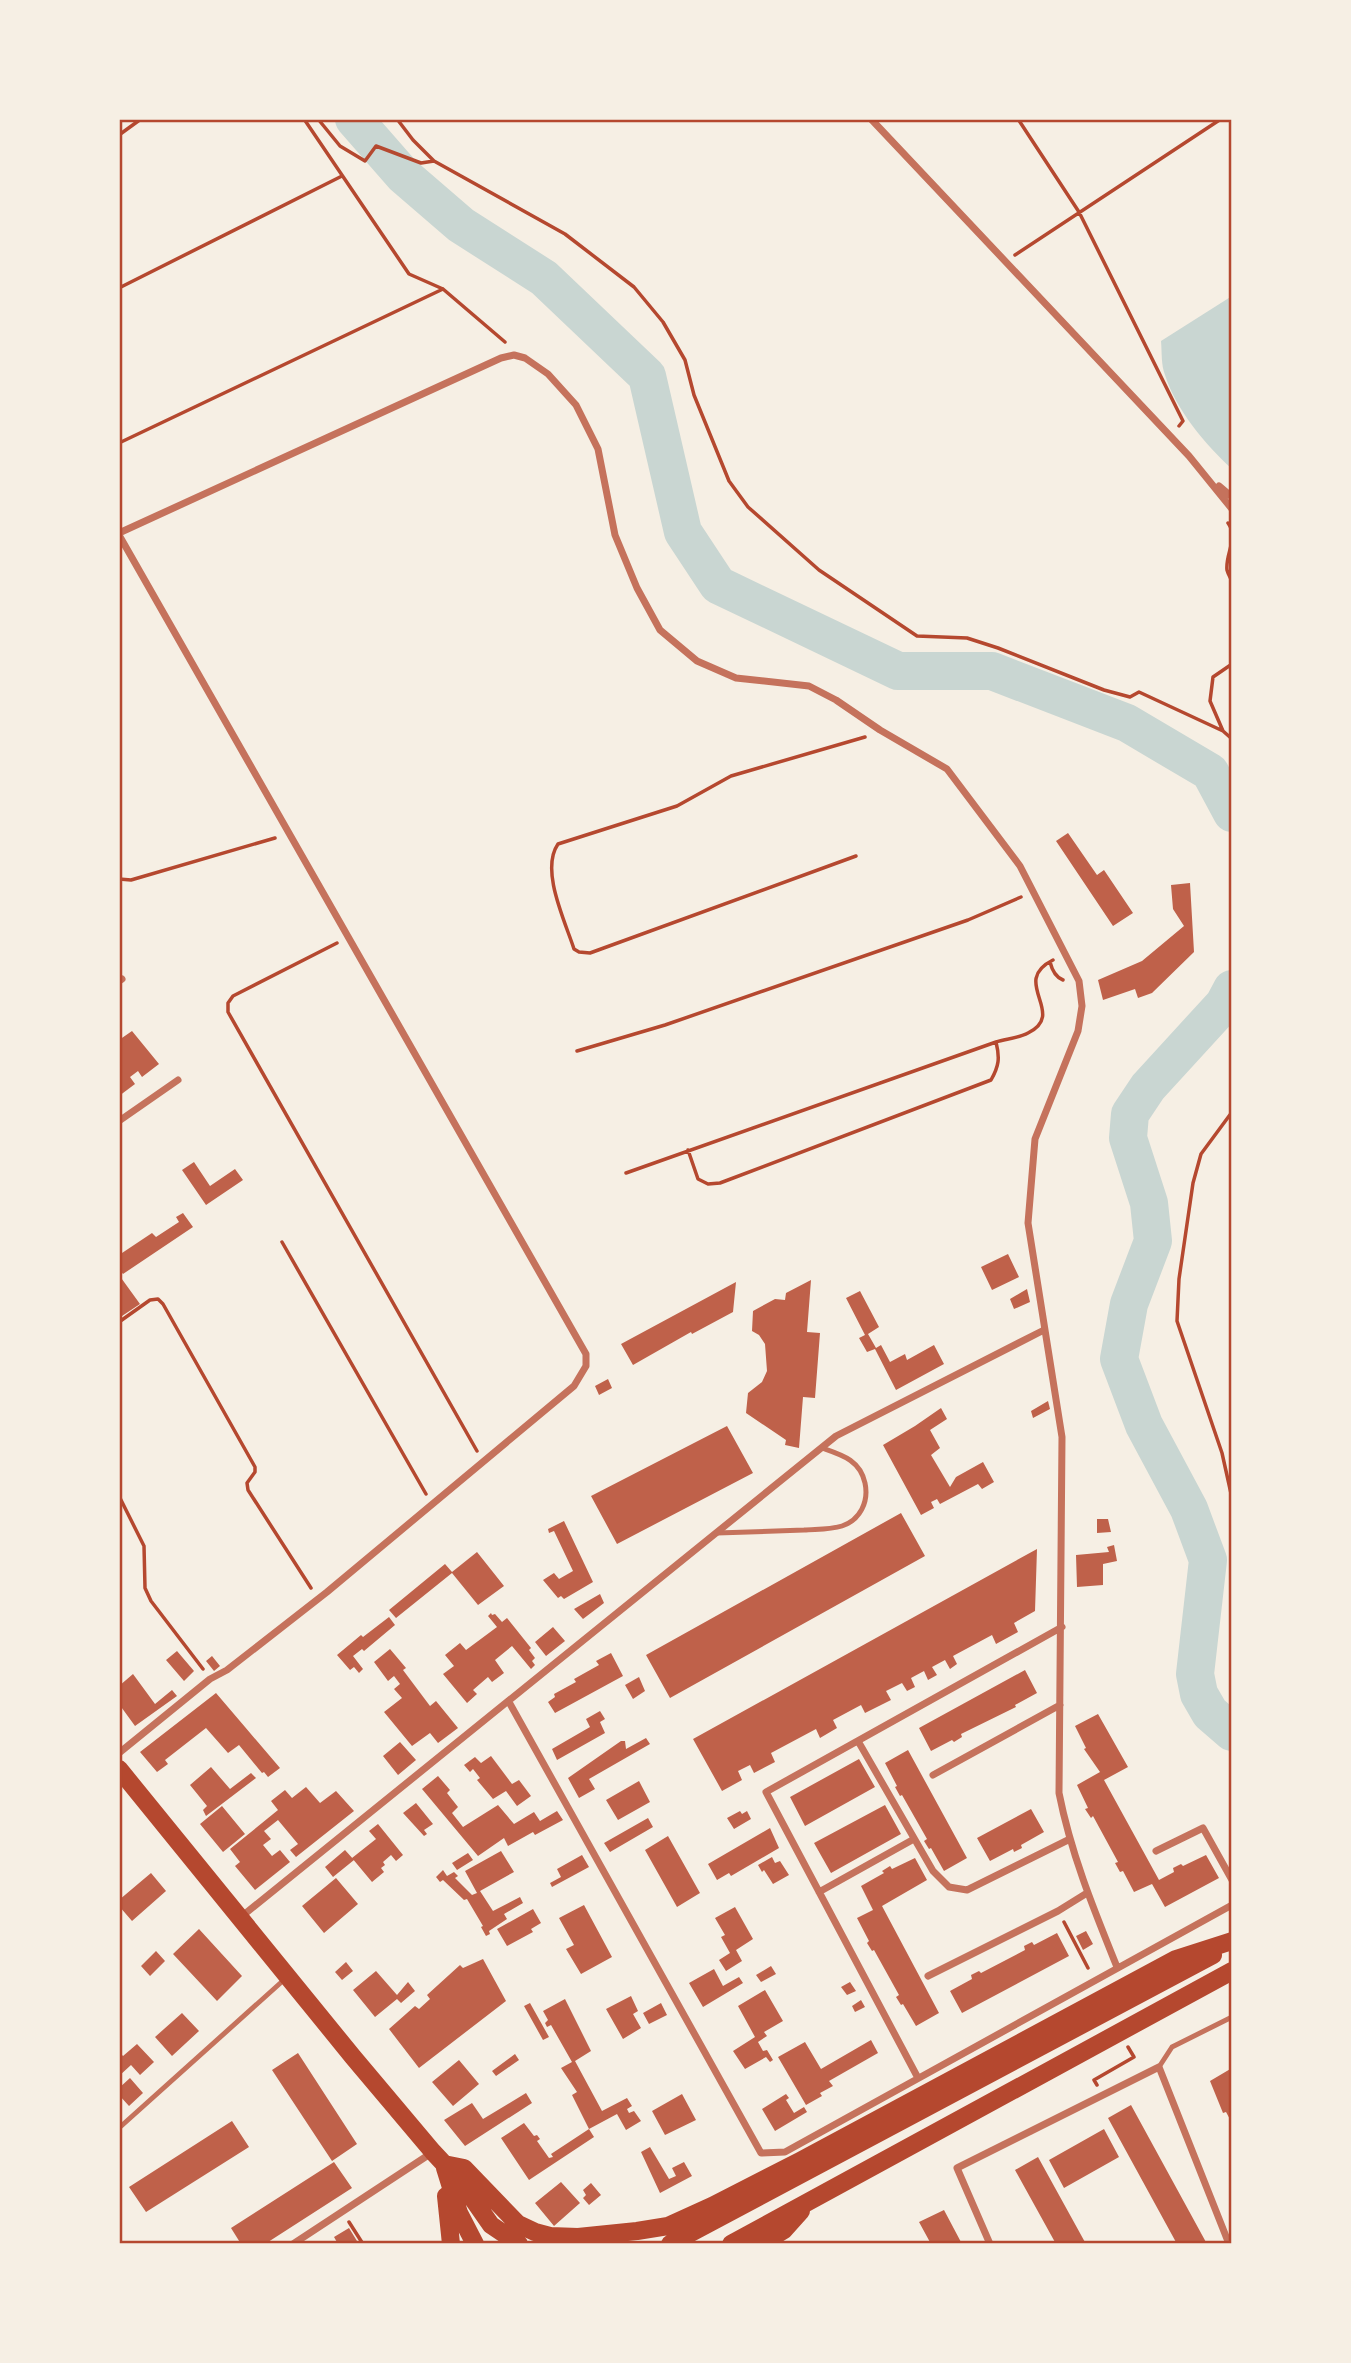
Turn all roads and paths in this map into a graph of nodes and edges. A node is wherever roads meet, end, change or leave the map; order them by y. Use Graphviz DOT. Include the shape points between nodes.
graph roads {
  1 [pos="142,119"];
  2 [pos="304,119"];
  3 [pos="318,119"];
  4 [pos="397,119"];
  5 [pos="871,119"];
  6 [pos="1018,119"];
  7 [pos="1221,119"];
  8 [pos="119,135"];
  9 [pos="434,161"];
  10 [pos="342,176"];
  11 [pos="1079,212"];
  12 [pos="1005,261"];
  13 [pos="119,288"];
  14 [pos="443,289"];
  15 [pos="514,355"];
  16 [pos="1171,437"];
  17 [pos="119,443"];
  18 [pos="1231,504"];
  19 [pos="119,534"];
  20 [pos="1232,581"];
  21 [pos="1232,664"];
  22 [pos="880,730"];
  23 [pos="1223,731"];
  24 [pos="1232,739"];
  25 [pos="289,834"];
  26 [pos="856,856"];
  27 [pos="119,879"];
  28 [pos="1033,892"];
  29 [pos="348,937"];
  30 [pos="1064,954"];
  31 [pos="996,1042"];
  32 [pos="577,1051"];
  33 [pos="178,1080"];
  34 [pos="1232,1112"];
  35 [pos="119,1121"];
  36 [pos="688,1150"];
  37 [pos="626,1172"];
  38 [pos="282,1242"];
  39 [pos="119,1322"];
  40 [pos="1044,1330"];
  41 [pos="821,1448"];
  42 [pos="483,1462"];
  43 [pos="119,1496"];
  44 [pos="1232,1498"];
  45 [pos="432,1504"];
  46 [pos="717,1533"];
  47 [pos="318,1599"];
  48 [pos="1062,1628"];
  49 [pos="210,1679"];
  50 [pos="509,1702"];
  51 [pos="1060,1705"];
  52 [pos="858,1741"];
  53 [pos="119,1753"];
  54 [pos="119,1769"];
  55 [pos="933,1775"];
  56 [pos="914,1839"];
  57 [pos="1070,1839"];
  58 [pos="1156,1851"];
  59 [pos="1232,1880"];
  60 [pos="819,1892"];
  61 [pos="1087,1893"];
  62 [pos="1232,1905"];
  63 [pos="241,1917"];
  64 [pos="1232,1943"];
  65 [pos="1117,1967"];
  66 [pos="1232,1971"];
  67 [pos="288,1976"];
  68 [pos="928,1976"];
  69 [pos="1232,2017"];
  70 [pos="1159,2067"];
  71 [pos="918,2078"];
  72 [pos="119,2128"];
  73 [pos="438,2158"];
  74 [pos="810,2200"];
  75 [pos="342,2212"];
  76 [pos="293,2244"];
  77 [pos="363,2244"];
  78 [pos="451,2244"];
  79 [pos="475,2244"];
  80 [pos="519,2244"];
  81 [pos="670,2244"];
  82 [pos="730,2244"];
  83 [pos="761,2244"];
  84 [pos="990,2244"];
  85 [pos="1229,2244"];
  1 -- 8 [label="path"];
  2 -- 10 [label="path"];
  3 -- 9 [label="path" via="340,146 365,161 376,146 421,163"];
  4 -- 9 [label="path"];
  5 -- 12 [label="street"];
  6 -- 11 [label="path"];
  7 -- 11 [label="path"];
  9 -- 23 [label="path" via="565,234 634,287 685,359 698,406 729,481 748,507 819,570 917,636 967,638 1104,690 1130,697 1139,692"];
  10 -- 13 [label="path"];
  10 -- 14 [label="path" via="409,274"];
  11 -- 12 [label="path"];
  11 -- 16 [label="path" via="1183,421"];
  12 -- 16 [label="street"];
  14 -- 15 [label="path"];
  14 -- 17 [label="path"];
  15 -- 19 [label="street"];
  15 -- 22 [label="street" via="548,374 576,405 598,449 615,536 660,630 697,661 736,678 809,686"];
  16 -- 18 [label="street"];
  18 -- 20 [label="path" via="1220,512 1232,529 1227,570"];
  19 -- 25 [label="street"];
  21 -- 23 [label="path" via="1213,677 1210,701"];
  22 -- 26 [label="path" via="854,742 731,776 677,806 558,844 551,877 574,949 590,953"];
  22 -- 28 [label="street" via="947,769 1020,866"];
  23 -- 24 [label="path"];
  25 -- 27 [label="path" via="131,880"];
  25 -- 29 [label="street"];
  28 -- 30 [label="street"];
  28 -- 32 [label="path" via="968,920"];
  29 -- 42 [label="street" via="586,1354 586,1366 574,1386"];
  29 -- 42 [label="path" via="233,996 228,1012"];
  30 -- 31 [label="path" via="1040,966 1036,973 1044,1012 1039,1025"];
  30 -- 40 [label="street" via="1079,981 1082,1006 1078,1031 1035,1139 1028,1223"];
  31 -- 36 [label="path"];
  31 -- 36 [label="path" via="1000,1056 991,1080 719,1183 698,1180"];
  33 -- 35 [label="street"];
  34 -- 44 [label="path" via="1200,1154 1179,1279 1177,1321 1222,1453"];
  36 -- 37 [label="path"];
  38 -- 45 [label="path"];
  39 -- 47 [label="path" via="150,1300 163,1304 255,1467 248,1490"];
  40 -- 41 [label="street" via="836,1436"];
  40 -- 48 [label="street" via="1062,1437"];
  41 -- 46 [label="street"];
  41 -- 46 [label="lane" via="844,1455 861,1471 865,1503 852,1521 831,1528"];
  42 -- 45 [label="street"];
  43 -- 49 [label="path" via="144,1546 145,1588 151,1601"];
  45 -- 47 [label="street"];
  46 -- 50 [label="street"];
  47 -- 49 [label="street"];
  48 -- 51 [label="street"];
  48 -- 52 [label="street"];
  49 -- 53 [label="street"];
  50 -- 63 [label="street"];
  50 -- 71 [label="street" via="761,2153 785,2152"];
  51 -- 55 [label="street"];
  51 -- 57 [label="street" via="1059,1793"];
  52 -- 56 [label="street"];
  52 -- 60 [label="street" via="766,1792"];
  54 -- 63 [label="main road"];
  56 -- 57 [label="street" via="933,1871 949,1887 967,1890"];
  56 -- 60 [label="street"];
  57 -- 61 [label="street"];
  58 -- 59 [label="street" via="1203,1828"];
  60 -- 71 [label="street"];
  61 -- 65 [label="street"];
  61 -- 68 [label="street"];
  62 -- 65 [label="street"];
  63 -- 67 [label="main road"];
  64 -- 73 [label="main road" via="1176,1959 800,2161 668,2225 578,2236 535,2232 518,2224 464,2168"];
  64 -- 81 [label="main road"];
  65 -- 71 [label="street"];
  66 -- 74 [label="main road"];
  67 -- 72 [label="lane"];
  67 -- 73 [label="main road"];
  69 -- 70 [label="lane" via="1172,2047"];
  70 -- 84 [label="street" via="957,2168"];
  70 -- 85 [label="street"];
  73 -- 75 [label="street"];
  73 -- 78 [label="main road"];
  73 -- 79 [label="main road"];
  73 -- 80 [label="main road" via="491,2225"];
  74 -- 82 [label="main road"];
  74 -- 83 [label="main road" via="784,2230"];
  75 -- 76 [label="street"];
  75 -- 77 [label="path"];
}
